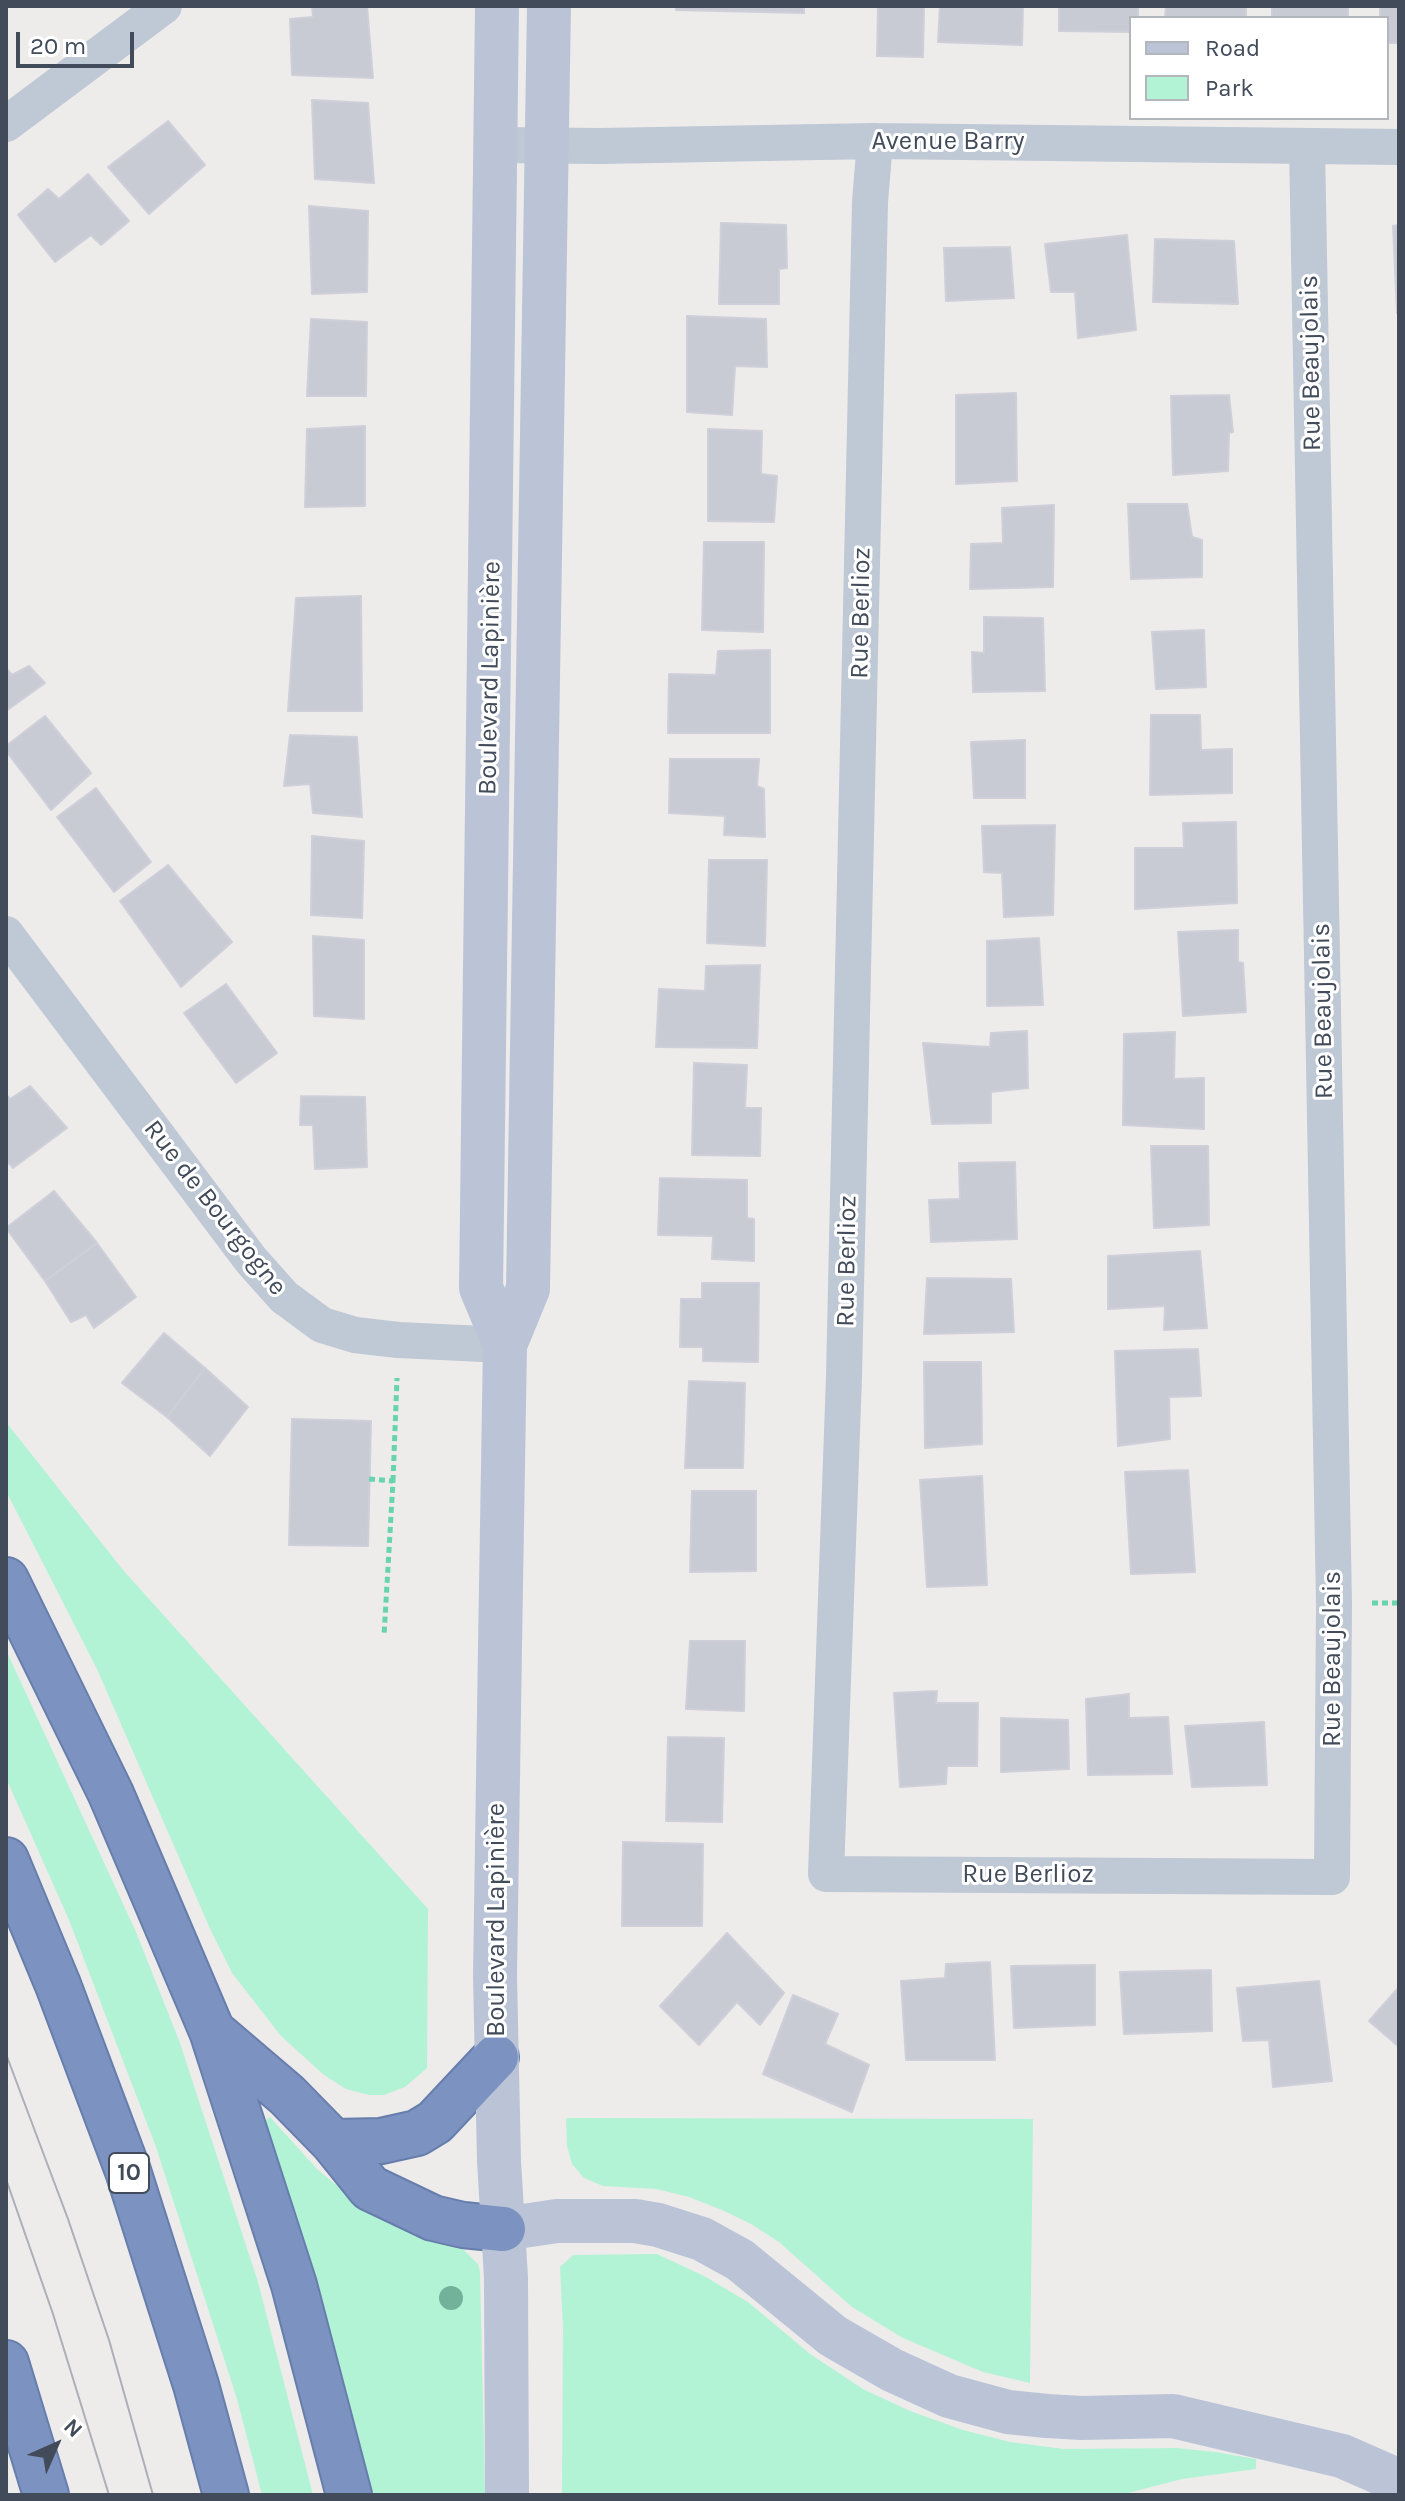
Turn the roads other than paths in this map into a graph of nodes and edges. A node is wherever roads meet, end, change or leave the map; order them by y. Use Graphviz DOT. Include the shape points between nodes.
graph roads {
  1 [pos="164,6"];
  2 [pos="497,6"];
  3 [pos="549,6"];
  4 [pos="6,124"];
  5 [pos="875,141"];
  6 [pos="497,145"];
  7 [pos="547,146"];
  8 [pos="1307,146"];
  9 [pos="1399,147"];
  10 [pos="6,934"];
  11 [pos="505,1345"];
  12 [pos="6,1580"];
  13 [pos="6,1860"];
  14 [pos="1332,1877"];
  15 [pos="212,2031"];
  16 [pos="496,2057"];
  17 [pos="333,2142"];
  18 [pos="503,2229"];
  19 [pos="6,2363"];
  20 [pos="1399,2481"];
  21 [pos="46,2495"];
  22 [pos="226,2495"];
  23 [pos="349,2495"];
  24 [pos="507,2495"];
  1 -- 4 [label="street"];
  2 -- 6 [label="main road, Boulevard Lapinière"];
  3 -- 7 [label="main road, Boulevard Lapinière"];
  5 -- 7 [label="street, Avenue Barry"];
  5 -- 8 [label="street, Avenue Barry"];
  5 -- 14 [label="street, Rue Berlioz" via="826,1874"];
  6 -- 7 [label="street, Avenue Barry"];
  6 -- 11 [label="main road, Boulevard Lapinière" via="481,1288"];
  7 -- 11 [label="main road, Boulevard Lapinière" via="528,1289"];
  8 -- 9 [label="street, Avenue Barry"];
  8 -- 14 [label="street, Rue Beaujolais" via="1334,1603"];
  10 -- 11 [label="street, Rue de Bourgogne" via="284,1297 322,1325 355,1335"];
  11 -- 16 [label="main road, Boulevard Lapinière"];
  12 -- 15 [label="highway" via="111,1794"];
  13 -- 22 [label="highway, 10" via="128,2171"];
  15 -- 17 [label="highway"];
  15 -- 23 [label="highway" via="294,2285"];
  16 -- 17 [label="highway" via="435,2122 417,2133 381,2141"];
  16 -- 18 [label="main road, Boulevard Lapinière"];
  17 -- 18 [label="highway" via="370,2188 397,2202 433,2218"];
  18 -- 20 [label="main road" via="604,2220 669,2228 740,2260 833,2336 949,2396 1047,2416 1173,2416 1342,2456"];
  18 -- 24 [label="main road, Boulevard Lapinière"];
  19 -- 21 [label="highway"];
}
